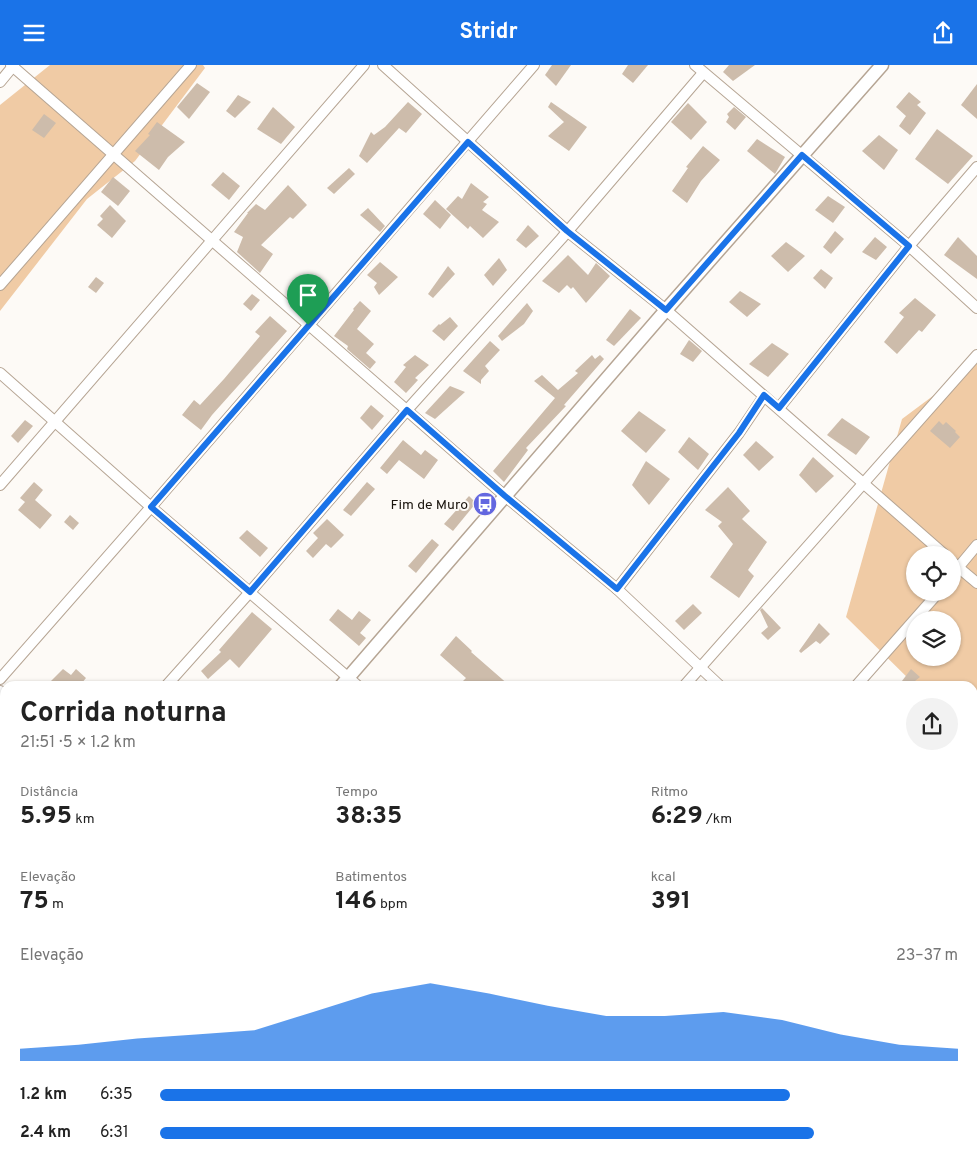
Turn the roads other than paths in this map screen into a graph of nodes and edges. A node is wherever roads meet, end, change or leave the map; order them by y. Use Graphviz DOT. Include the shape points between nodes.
graph roads {
  1 [pos="13,65"];
  2 [pos="191,65"];
  3 [pos="364,65"];
  4 [pos="383,65"];
  5 [pos="534,65"];
  6 [pos="695,65"];
  7 [pos="882,65"];
  8 [pos="703,73"];
  9 [pos="0,81"];
  10 [pos="468,142"];
  11 [pos="113,155"];
  12 [pos="802,155"];
  13 [pos="977,167"];
  14 [pos="567,231"];
  15 [pos="213,240"];
  16 [pos="909,246"];
  17 [pos="0,285"];
  18 [pos="977,309"];
  19 [pos="666,310"];
  20 [pos="308,325"];
  21 [pos="977,355"];
  22 [pos="0,373"];
  23 [pos="764,395"];
  24 [pos="779,408"];
  25 [pos="407,410"];
  26 [pos="54,422"];
  27 [pos="864,482"];
  28 [pos="0,485"];
  29 [pos="505,496"];
  30 [pos="151,507"];
  31 [pos="977,545"];
  32 [pos="935,546"];
  33 [pos="961,562"];
  34 [pos="961,572"];
  35 [pos="977,583"];
  36 [pos="617,589"];
  37 [pos="250,592"];
  38 [pos="931,601"];
  39 [pos="700,668"];
  40 [pos="0,679"];
  41 [pos="170,681"];
  42 [pos="347,681"];
  43 [pos="351,681"];
  44 [pos="688,681"];
  45 [pos="714,681"];
  46 [pos="860,681"];
  1 -- 9 [label="street"];
  1 -- 11 [label="street"];
  2 -- 11 [label="street"];
  3 -- 15 [label="street"];
  4 -- 10 [label="street"];
  5 -- 10 [label="street"];
  6 -- 8 [label="street"];
  7 -- 12 [label="street"];
  8 -- 12 [label="street"];
  8 -- 14 [label="street"];
  10 -- 14 [label="street"];
  10 -- 20 [label="street"];
  11 -- 15 [label="street"];
  11 -- 17 [label="street"];
  12 -- 16 [label="street"];
  12 -- 19 [label="street"];
  13 -- 16 [label="street"];
  14 -- 19 [label="street"];
  14 -- 25 [label="street"];
  15 -- 20 [label="street"];
  15 -- 26 [label="street"];
  16 -- 18 [label="street"];
  16 -- 24 [label="street"];
  19 -- 23 [label="street"];
  19 -- 29 [label="street"];
  20 -- 25 [label="street"];
  20 -- 30 [label="street"];
  21 -- 27 [label="street"];
  22 -- 26 [label="street"];
  23 -- 24 [label="street"];
  23 -- 36 [label="street" via="739,433"];
  24 -- 27 [label="street"];
  25 -- 29 [label="street"];
  25 -- 37 [label="street"];
  26 -- 28 [label="street"];
  26 -- 30 [label="street"];
  27 -- 32 [label="street"];
  27 -- 39 [label="street"];
  29 -- 36 [label="street"];
  29 -- 43 [label="street"];
  30 -- 37 [label="street"];
  30 -- 40 [label="street"];
  31 -- 33 [label="street"];
  34 -- 35 [label="street"];
  36 -- 39 [label="street"];
  37 -- 41 [label="street"];
  37 -- 42 [label="street"];
  38 -- 46 [label="street"];
  39 -- 44 [label="street"];
  39 -- 45 [label="street"];
}
